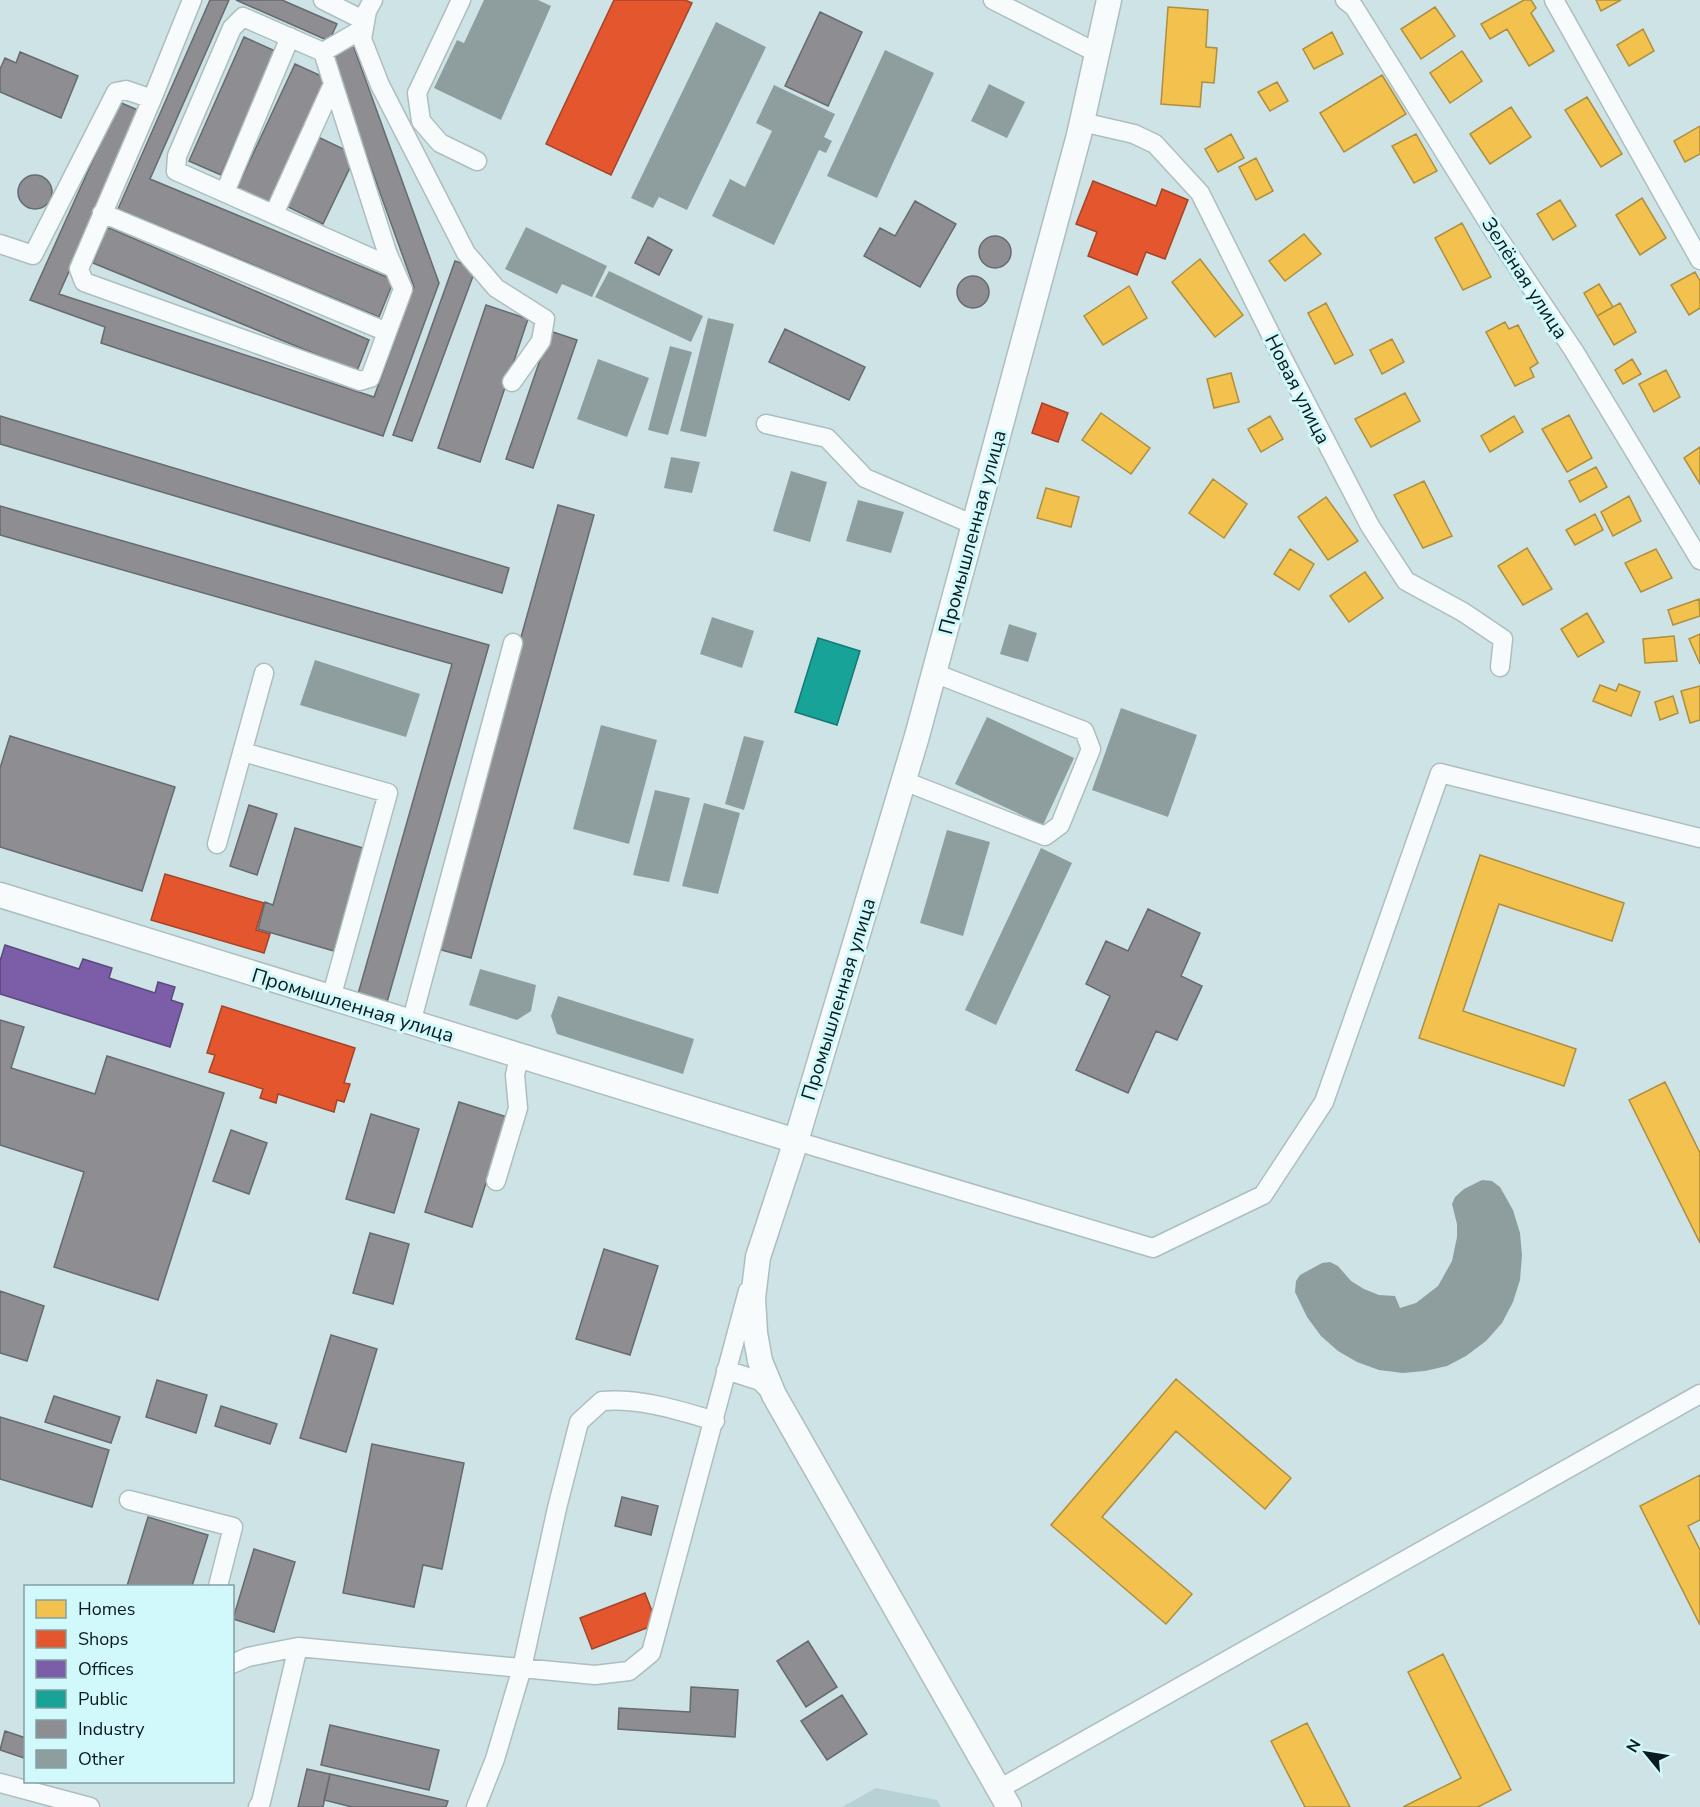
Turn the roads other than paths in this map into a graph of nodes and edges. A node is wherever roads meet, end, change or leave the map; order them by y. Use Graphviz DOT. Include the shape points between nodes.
graph roads {
  1 [pos="192,0"];
  2 [pos="323,0"];
  3 [pos="372,0"];
  4 [pos="460,0"];
  5 [pos="993,0"];
  6 [pos="1109,0"];
  7 [pos="1345,0"];
  8 [pos="1554,0"];
  9 [pos="365,24"];
  10 [pos="290,37"];
  11 [pos="323,52"];
  12 [pos="1097,53"];
  13 [pos="333,84"];
  14 [pos="152,99"];
  15 [pos="1082,122"];
  16 [pos="477,161"];
  17 [pos="225,192"];
  18 [pos="102,213"];
  19 [pos="274,214"];
  20 [pos="0,244"];
  21 [pos="1700,260"];
  22 [pos="394,268"];
  23 [pos="387,332"];
  24 [pos="512,382"];
  25 [pos="766,424"];
  26 [pos="974,525"];
  27 [pos="1700,560"];
  28 [pos="513,643"];
  29 [pos="1500,667"];
  30 [pos="934,673"];
  31 [pos="264,674"];
  32 [pos="243,752"];
  33 [pos="904,781"];
  34 [pos="1700,838"];
  35 [pos="217,844"];
  36 [pos="0,895"];
  37 [pos="331,998"];
  38 [pos="411,1023"];
  39 [pos="519,1057"];
  40 [pos="796,1142"];
  41 [pos="496,1181"];
  42 [pos="758,1257"];
  43 [pos="726,1370"];
  44 [pos="1700,1394"];
  45 [pos="774,1395"];
  46 [pos="715,1421"];
  47 [pos="129,1500"];
  48 [pos="218,1585"];
  49 [pos="298,1647"];
  50 [pos="234,1663"];
  51 [pos="522,1668"];
  52 [pos="0,1783"];
  53 [pos="1004,1798"];
  54 [pos="90,1807"];
  55 [pos="258,1807"];
  56 [pos="476,1807"];
  1 -- 14 [label="street"];
  2 -- 9 [label="street"];
  3 -- 9 [label="street"];
  4 -- 16 [label="street" via="417,93 421,121 440,143"];
  5 -- 12 [label="street"];
  6 -- 12 [label="main road, Промышленная улица"];
  7 -- 27 [label="street, Зелёная улица" via="1354,7 1574,351"];
  8 -- 21 [label="street"];
  9 -- 11 [label="street"];
  9 -- 24 [label="street" via="362,39 380,86 466,253 496,288 545,319 541,341"];
  10 -- 11 [label="street"];
  10 -- 17 [label="street"];
  10 -- 17 [label="street" via="243,17 232,28 177,156 176,171"];
  11 -- 13 [label="street"];
  12 -- 15 [label="main road, Промышленная улица"];
  13 -- 19 [label="street"];
  13 -- 22 [label="street"];
  14 -- 18 [label="street"];
  14 -- 20 [label="street" via="126,90 116,92 33,255"];
  15 -- 26 [label="main road, Промышленная улица"];
  15 -- 29 [label="street, Новая улица" via="1134,134 1155,144 1200,193 1370,526 1407,581 1503,639"];
  17 -- 19 [label="street"];
  18 -- 23 [label="street"];
  18 -- 23 [label="street" via="79,268 84,282 360,381 370,378"];
  19 -- 22 [label="street"];
  22 -- 23 [label="street" via="403,289"];
  25 -- 26 [label="street" via="827,438 865,478"];
  26 -- 30 [label="main road, Промышленная улица"];
  28 -- 38 [label="street"];
  30 -- 33 [label="main road, Промышленная улица"];
  30 -- 33 [label="street" via="1084,731 1091,749 1060,825 1046,836"];
  31 -- 32 [label="street"];
  32 -- 35 [label="street"];
  32 -- 37 [label="street" via="388,793"];
  33 -- 40 [label="main road, Промышленная улица"];
  34 -- 40 [label="street" via="1440,772 1324,1102 1263,1195 1153,1248"];
  36 -- 37 [label="main road, Промышленная улица"];
  37 -- 38 [label="main road, Промышленная улица"];
  38 -- 39 [label="main road, Промышленная улица"];
  39 -- 40 [label="main road, Промышленная улица"];
  39 -- 41 [label="street" via="515,1075 518,1108"];
  40 -- 42 [label="main road"];
  42 -- 43 [label="street"];
  42 -- 45 [label="main road" via="753,1298 755,1333 760,1361"];
  43 -- 45 [label="street" via="760,1381"];
  43 -- 46 [label="street"];
  44 -- 53 [label="street"];
  45 -- 53 [label="main road"];
  46 -- 51 [label="street" via="651,1653 629,1671 595,1675"];
  46 -- 51 [label="street" via="623,1399 602,1401 579,1422"];
  47 -- 48 [label="street" via="233,1527"];
  49 -- 50 [label="street"];
  49 -- 51 [label="street"];
  49 -- 55 [label="street"];
  51 -- 56 [label="street"];
  52 -- 54 [label="street"];
}
